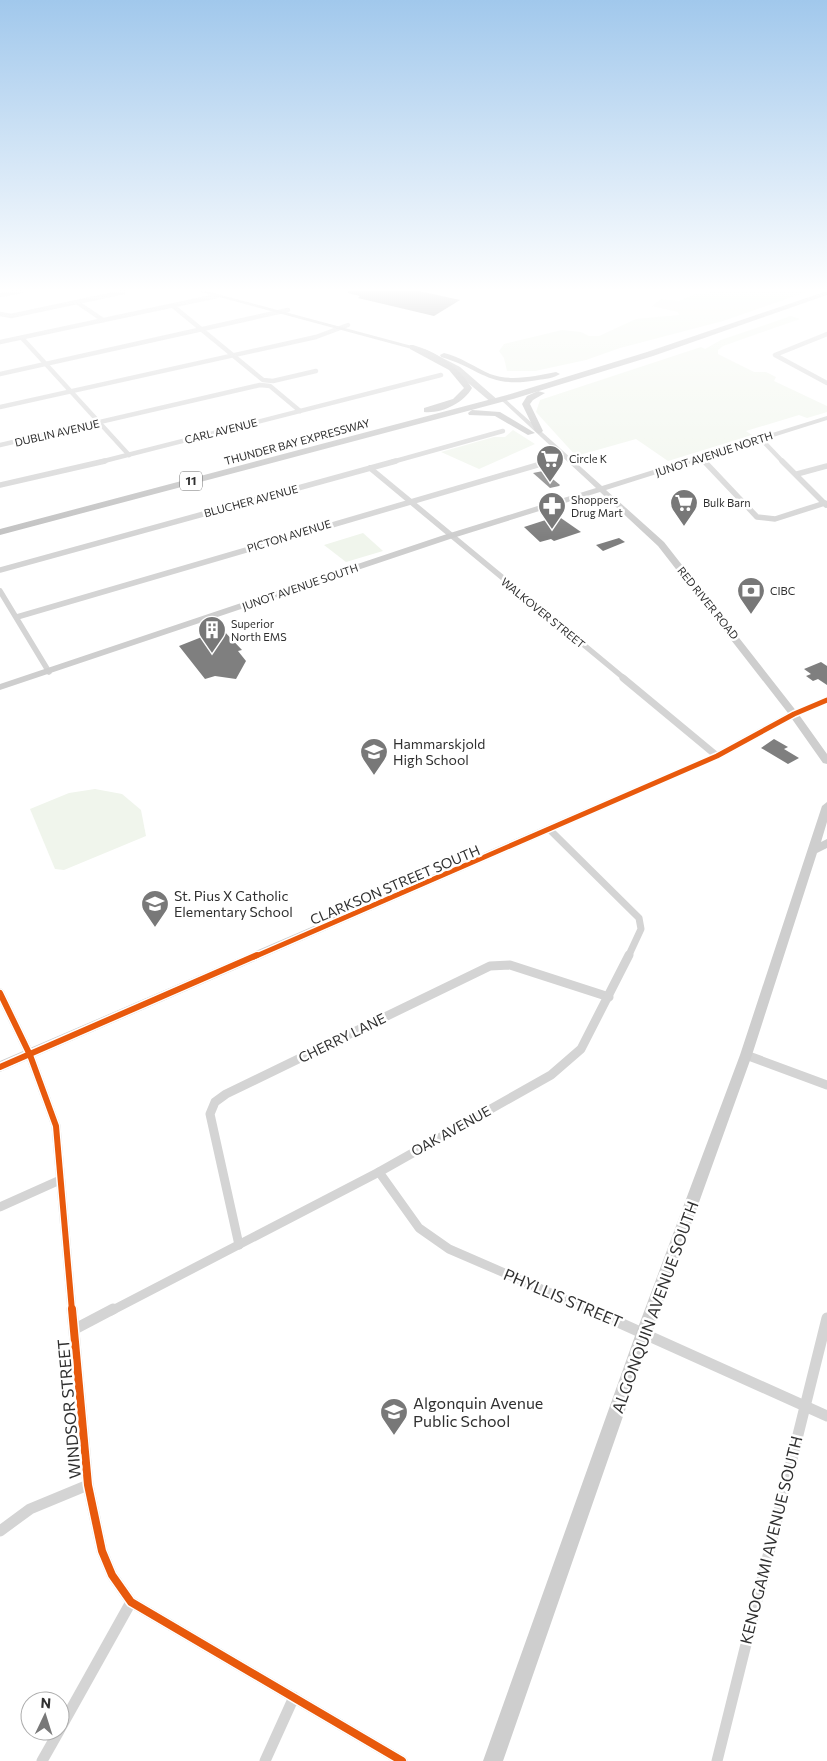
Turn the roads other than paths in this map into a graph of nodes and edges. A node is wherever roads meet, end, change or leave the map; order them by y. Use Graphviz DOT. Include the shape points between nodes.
graph roads {
  1 [pos="55,373"];
  2 [pos="154,373"];
  3 [pos="255,373"];
  4 [pos="307,373"];
  5 [pos="456,373"];
  6 [pos="463,373"];
  7 [pos="471,373"];
  8 [pos="484,373"];
  9 [pos="560,373"];
  10 [pos="569,373"];
  11 [pos="587,373"];
  12 [pos="593,373"];
  13 [pos="808,373"];
  14 [pos="441,375"];
  15 [pos="827,383"];
  16 [pos="72,392"];
  17 [pos="496,397"];
  18 [pos="0,408"];
  19 [pos="300,411"];
  20 [pos="827,418"];
  21 [pos="100,423"];
  22 [pos="382,428"];
  23 [pos="503,432"];
  24 [pos="535,432"];
  25 [pos="761,439"];
  26 [pos="0,445"];
  27 [pos="129,455"];
  28 [pos="702,458"];
  29 [pos="566,459"];
  30 [pos="827,466"];
  31 [pos="370,468"];
  32 [pos="797,474"];
  33 [pos="0,485"];
  34 [pos="601,490"];
  35 [pos="409,501"];
  36 [pos="826,504"];
  37 [pos="0,528"];
  38 [pos="0,532"];
  39 [pos="450,536"];
  40 [pos="0,570"];
  41 [pos="0,591"];
  42 [pos="17,618"];
  43 [pos="49,672"];
  44 [pos="0,687"];
  45 [pos="827,700"];
  46 [pos="794,714"];
  47 [pos="717,756"];
  48 [pos="827,761"];
  49 [pos="827,806"];
  50 [pos="550,830"];
  51 [pos="827,843"];
  52 [pos="812,851"];
  53 [pos="0,993"];
  54 [pos="610,997"];
  55 [pos="30,1055"];
  56 [pos="746,1055"];
  57 [pos="0,1067"];
  58 [pos="827,1086"];
  59 [pos="380,1172"];
  60 [pos="60,1180"];
  61 [pos="0,1207"];
  62 [pos="239,1245"];
  63 [pos="827,1318"];
  64 [pos="75,1329"];
  65 [pos="644,1333"];
  66 [pos="805,1406"];
  67 [pos="827,1416"];
  68 [pos="88,1485"];
  69 [pos="0,1531"];
  70 [pos="131,1602"];
  71 [pos="294,1697"];
  72 [pos="70,1712"];
  73 [pos="54,1741"];
  74 [pos="42,1761"];
  75 [pos="265,1761"];
  76 [pos="402,1761"];
  77 [pos="493,1761"];
  78 [pos="717,1761"];
  1 -- 16 [label="street"];
  2 -- 16 [label="street"];
  3 -- 4 [label="street" via="263,380 273,381"];
  5 -- 22 [label="highway" via="464,380 467,390 456,401"];
  6 -- 17 [label="main road"];
  7 -- 17 [label="main road"];
  8 -- 9 [label="highway" via="513,380"];
  10 -- 17 [label="highway, THUNDER BAY EXPRESSWAY / 11"];
  11 -- 17 [label="highway, THUNDER BAY EXPRESSWAY / 11"];
  12 -- 24 [label="highway" via="527,400 526,407"];
  13 -- 15 [label="street"];
  14 -- 19 [label="street, CARL AVENUE"];
  16 -- 18 [label="street"];
  16 -- 21 [label="street"];
  17 -- 22 [label="highway, THUNDER BAY EXPRESSWAY / 11"];
  17 -- 24 [label="main road, RED RIVER ROAD"];
  19 -- 21 [label="street, DUBLIN AVENUE" via="270,386 260,385"];
  19 -- 27 [label="street, CARL AVENUE"];
  20 -- 25 [label="main road, JUNOT AVENUE NORTH"];
  21 -- 26 [label="street, DUBLIN AVENUE"];
  21 -- 27 [label="street"];
  22 -- 24 [label="highway" via="480,412 501,416"];
  22 -- 37 [label="highway, THUNDER BAY EXPRESSWAY / 11"];
  22 -- 38 [label="highway, THUNDER BAY EXPRESSWAY / 11"];
  23 -- 31 [label="street, BLUCHER AVENUE"];
  24 -- 29 [label="main road, RED RIVER ROAD"];
  25 -- 28 [label="main road, JUNOT AVENUE NORTH"];
  25 -- 32 [label="street"];
  27 -- 33 [label="street, CARL AVENUE"];
  28 -- 34 [label="main road, JUNOT AVENUE NORTH"];
  28 -- 36 [label="street" via="757,517 775,519"];
  29 -- 34 [label="main road, RED RIVER ROAD"];
  29 -- 35 [label="street, PICTON AVENUE"];
  30 -- 32 [label="street"];
  31 -- 35 [label="street, WALKOVER STREET"];
  31 -- 40 [label="street, BLUCHER AVENUE"];
  32 -- 36 [label="street"];
  34 -- 39 [label="main road, JUNOT AVENUE SOUTH"];
  34 -- 46 [label="main road, RED RIVER ROAD" via="661,544"];
  35 -- 39 [label="street, WALKOVER STREET"];
  35 -- 42 [label="street, PICTON AVENUE"];
  39 -- 43 [label="main road, JUNOT AVENUE SOUTH"];
  39 -- 47 [label="street, WALKOVER STREET"];
  41 -- 42 [label="street"];
  42 -- 43 [label="street"];
  43 -- 44 [label="main road, JUNOT AVENUE SOUTH"];
  45 -- 46 [label="street"];
  46 -- 47 [label="main road, CLARKSON STREET SOUTH"];
  46 -- 48 [label="main road, RED RIVER ROAD"];
  47 -- 50 [label="main road, CLARKSON STREET SOUTH"];
  49 -- 52 [label="main road, ALGONQUIN AVENUE SOUTH"];
  50 -- 54 [label="street, OAK AVENUE" via="639,918 641,928"];
  50 -- 55 [label="main road, CLARKSON STREET SOUTH"];
  51 -- 52 [label="main road"];
  52 -- 56 [label="main road, ALGONQUIN AVENUE SOUTH"];
  53 -- 55 [label="street, WINDSOR STREET"];
  54 -- 59 [label="street, OAK AVENUE" via="581,1049 551,1075"];
  54 -- 62 [label="street, CHERRY LANE" via="510,965 490,966 226,1094 215,1102 210,1114"];
  55 -- 57 [label="main road, CLARKSON STREET SOUTH"];
  55 -- 60 [label="street, WINDSOR STREET" via="56,1126"];
  56 -- 58 [label="street"];
  56 -- 65 [label="main road, ALGONQUIN AVENUE SOUTH"];
  59 -- 62 [label="street, OAK AVENUE"];
  59 -- 65 [label="street, PHYLLIS STREET" via="418,1228 449,1249"];
  60 -- 61 [label="street"];
  60 -- 64 [label="street, WINDSOR STREET"];
  62 -- 64 [label="street, OAK AVENUE"];
  63 -- 66 [label="street, KENOGAMI AVENUE SOUTH"];
  64 -- 68 [label="street, WINDSOR STREET"];
  65 -- 66 [label="street, PHYLLIS STREET"];
  65 -- 77 [label="main road, ALGONQUIN AVENUE SOUTH"];
  66 -- 67 [label="street, PHYLLIS STREET"];
  66 -- 78 [label="street, KENOGAMI AVENUE SOUTH"];
  68 -- 69 [label="street" via="34,1505"];
  68 -- 70 [label="street, WINDSOR STREET" via="102,1551 112,1575"];
  70 -- 71 [label="street, WINDSOR STREET"];
  70 -- 72 [label="street"];
  71 -- 75 [label="street"];
  71 -- 76 [label="street, WINDSOR STREET"];
  73 -- 74 [label="street"];
}
